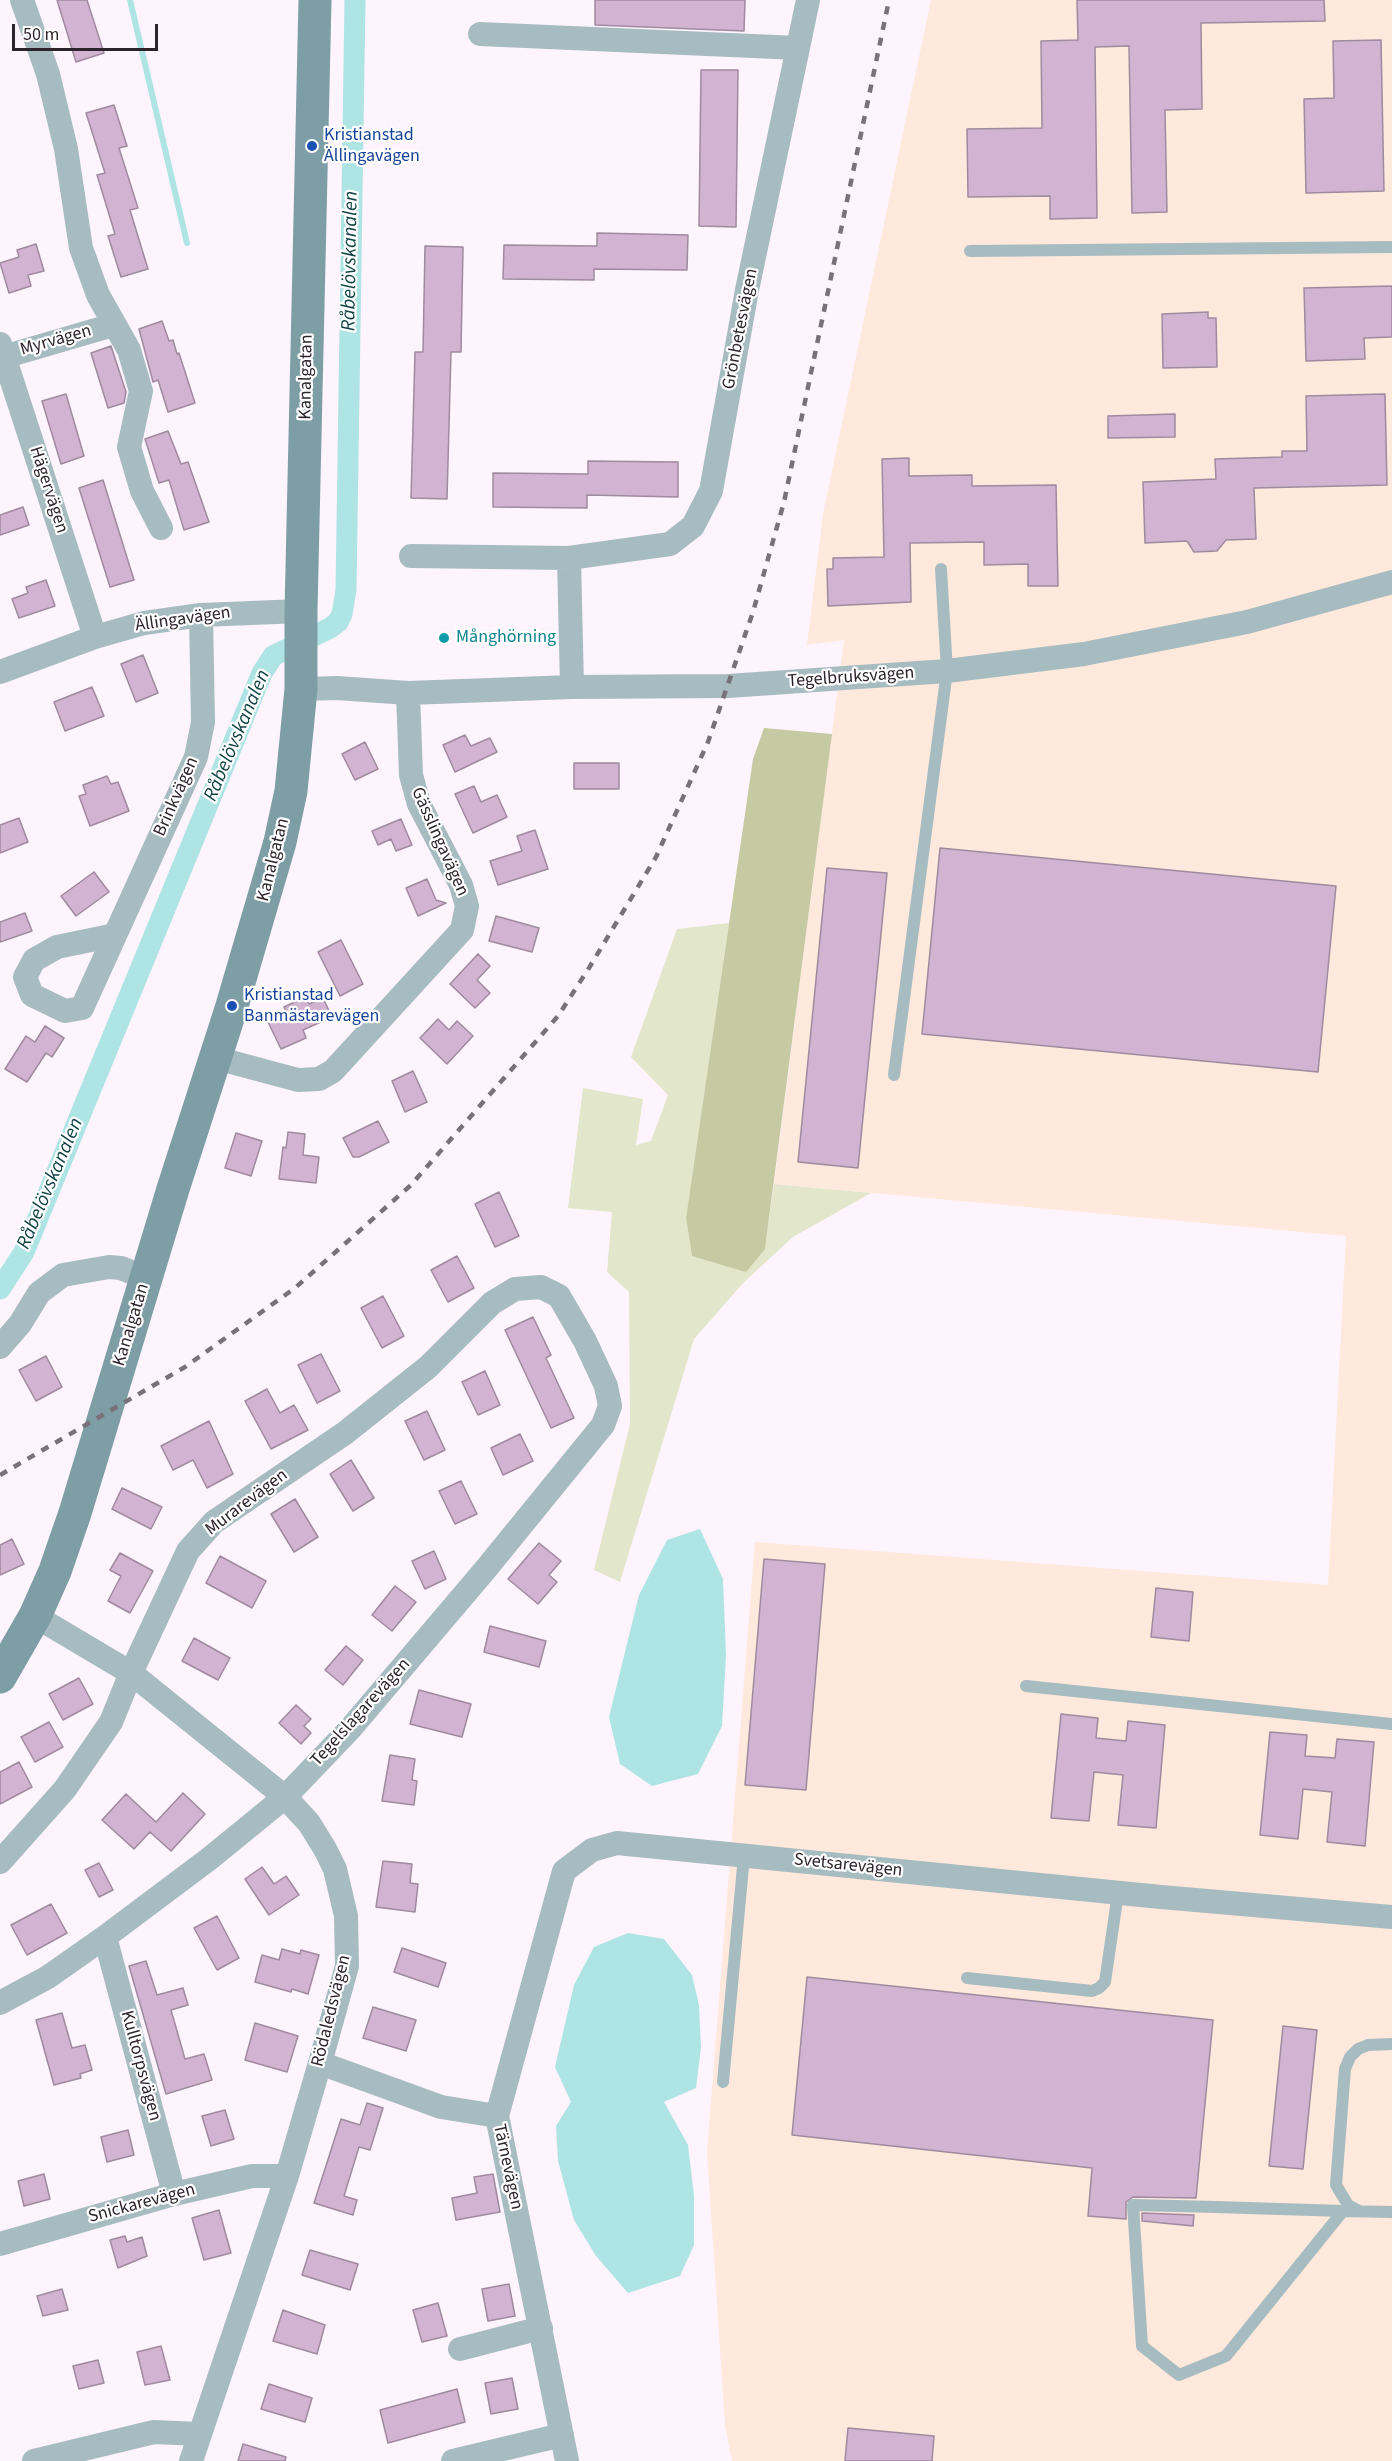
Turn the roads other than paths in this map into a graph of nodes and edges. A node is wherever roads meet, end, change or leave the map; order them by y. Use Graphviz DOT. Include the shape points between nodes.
graph roads {
  1 [pos="22,0"];
  2 [pos="315,0"];
  3 [pos="808,0"];
  4 [pos="480,34"];
  5 [pos="798,48"];
  6 [pos="1392,247"];
  7 [pos="970,251"];
  8 [pos="113,325"];
  9 [pos="1,353"];
  10 [pos="161,528"];
  11 [pos="411,556"];
  12 [pos="570,558"];
  13 [pos="941,569"];
  14 [pos="1392,582"];
  15 [pos="201,615"];
  16 [pos="301,621"];
  17 [pos="95,637"];
  18 [pos="947,671"];
  19 [pos="0,672"];
  20 [pos="301,677"];
  21 [pos="572,687"];
  22 [pos="408,693"];
  23 [pos="115,935"];
  24 [pos="216,1058"];
  25 [pos="894,1075"];
  26 [pos="146,1278"];
  27 [pos="585,1341"];
  28 [pos="0,1347"];
  29 [pos="35,1616"];
  30 [pos="131,1673"];
  31 [pos="0,1677"];
  32 [pos="1026,1686"];
  33 [pos="1392,1724"];
  34 [pos="285,1797"];
  35 [pos="744,1856"];
  36 [pos="0,1862"];
  37 [pos="1118,1893"];
  38 [pos="1392,1917"];
  39 [pos="105,1937"];
  40 [pos="967,1978"];
  41 [pos="0,2004"];
  42 [pos="1392,2044"];
  43 [pos="320,2063"];
  44 [pos="723,2082"];
  45 [pos="497,2116"];
  46 [pos="287,2176"];
  47 [pos="174,2194"];
  48 [pos="1343,2211"];
  49 [pos="1359,2211"];
  50 [pos="1392,2212"];
  51 [pos="0,2244"];
  52 [pos="541,2328"];
  53 [pos="460,2349"];
  54 [pos="199,2434"];
  55 [pos="562,2435"];
  56 [pos="34,2461"];
  57 [pos="191,2461"];
  58 [pos="453,2461"];
  59 [pos="567,2461"];
  1 -- 8 [label="street" via="48,74 66,149 81,248"];
  2 -- 16 [label="street, Kanalgatan"];
  3 -- 5 [label="street, Grönbetesvägen"];
  4 -- 5 [label="street"];
  5 -- 12 [label="street, Grönbetesvägen" via="747,290 711,491 693,526 670,544"];
  6 -- 7 [label="lane"];
  8 -- 9 [label="street, Myrvägen"];
  8 -- 10 [label="street" via="129,350 141,391 129,447 133,467"];
  9 -- 17 [label="street, Hägervägen"];
  11 -- 12 [label="street, Grönbetesvägen"];
  12 -- 21 [label="street"];
  13 -- 18 [label="lane"];
  14 -- 18 [label="street, Tegelbruksvägen" via="1235,624 1084,654"];
  15 -- 16 [label="street, Ällingavägen"];
  15 -- 17 [label="street, Ällingavägen" via="144,623"];
  15 -- 23 [label="street, Brinkvägen" via="203,722 196,757"];
  16 -- 20 [label="street, Kanalgatan"];
  17 -- 19 [label="street, Ällingavägen"];
  18 -- 21 [label="street, Tegelbruksvägen" via="728,686"];
  18 -- 25 [label="lane"];
  20 -- 22 [label="street, Tegelbruksvägen" via="338,688"];
  20 -- 24 [label="street, Kanalgatan" via="292,779 280,842"];
  21 -- 22 [label="street, Tegelbruksvägen"];
  22 -- 24 [label="street, Gässlingavägen" via="411,775 419,804 461,885 467,906 462,930 333,1071 319,1079 298,1080"];
  24 -- 26 [label="street, Kanalgatan"];
  26 -- 28 [label="street" via="121,1268 63,1275 39,1293"];
  26 -- 29 [label="street, Kanalgatan" via="75,1513"];
  27 -- 30 [label="street, Murarevägen" via="559,1296 542,1287 515,1289 492,1303 428,1368 345,1433 214,1522 188,1551"];
  27 -- 34 [label="street, Tegelslagarevägen" via="606,1386 610,1406 603,1425 387,1685"];
  29 -- 30 [label="street, Rödaledsvägen"];
  29 -- 31 [label="street, Kanalgatan"];
  30 -- 34 [label="street, Rödaledsvägen"];
  30 -- 36 [label="street, Murarevägen" via="111,1722 65,1789"];
  32 -- 33 [label="lane"];
  34 -- 39 [label="street, Tegelslagarevägen"];
  34 -- 43 [label="street, Rödaledsvägen" via="309,1822 325,1849 335,1869 346,1916 347,1966"];
  35 -- 37 [label="street, Svetsarevägen"];
  35 -- 44 [label="lane"];
  35 -- 45 [label="street, Svetsarevägen" via="617,1843 592,1850 564,1871"];
  37 -- 38 [label="street, Svetsarevägen"];
  37 -- 40 [label="lane" via="1106,1982 1099,1988"];
  39 -- 41 [label="street, Tegelslagarevägen" via="48,1977"];
  39 -- 47 [label="street, Kulltorpsvägen"];
  42 -- 49 [label="lane" via="1368,2044 1358,2049 1345,2069 1336,2185 1348,2205"];
  43 -- 45 [label="street, Tärnevägen" via="441,2107"];
  43 -- 46 [label="street, Rödaledsvägen"];
  45 -- 52 [label="street, Tärnevägen"];
  46 -- 47 [label="street, Snickarevägen" via="252,2176"];
  46 -- 54 [label="street, Rödaledsvägen"];
  47 -- 51 [label="street, Snickarevägen"];
  48 -- 48 [label="lane" via="1133,2205 1142,2346 1179,2375 1226,2356"];
  48 -- 49 [label="lane"];
  49 -- 50 [label="lane"];
  52 -- 53 [label="street"];
  52 -- 55 [label="street, Tärnevägen"];
  54 -- 56 [label="street" via="154,2432"];
  54 -- 57 [label="street, Rödaledsvägen"];
  55 -- 58 [label="street"];
  55 -- 59 [label="street, Tärnevägen"];
}
